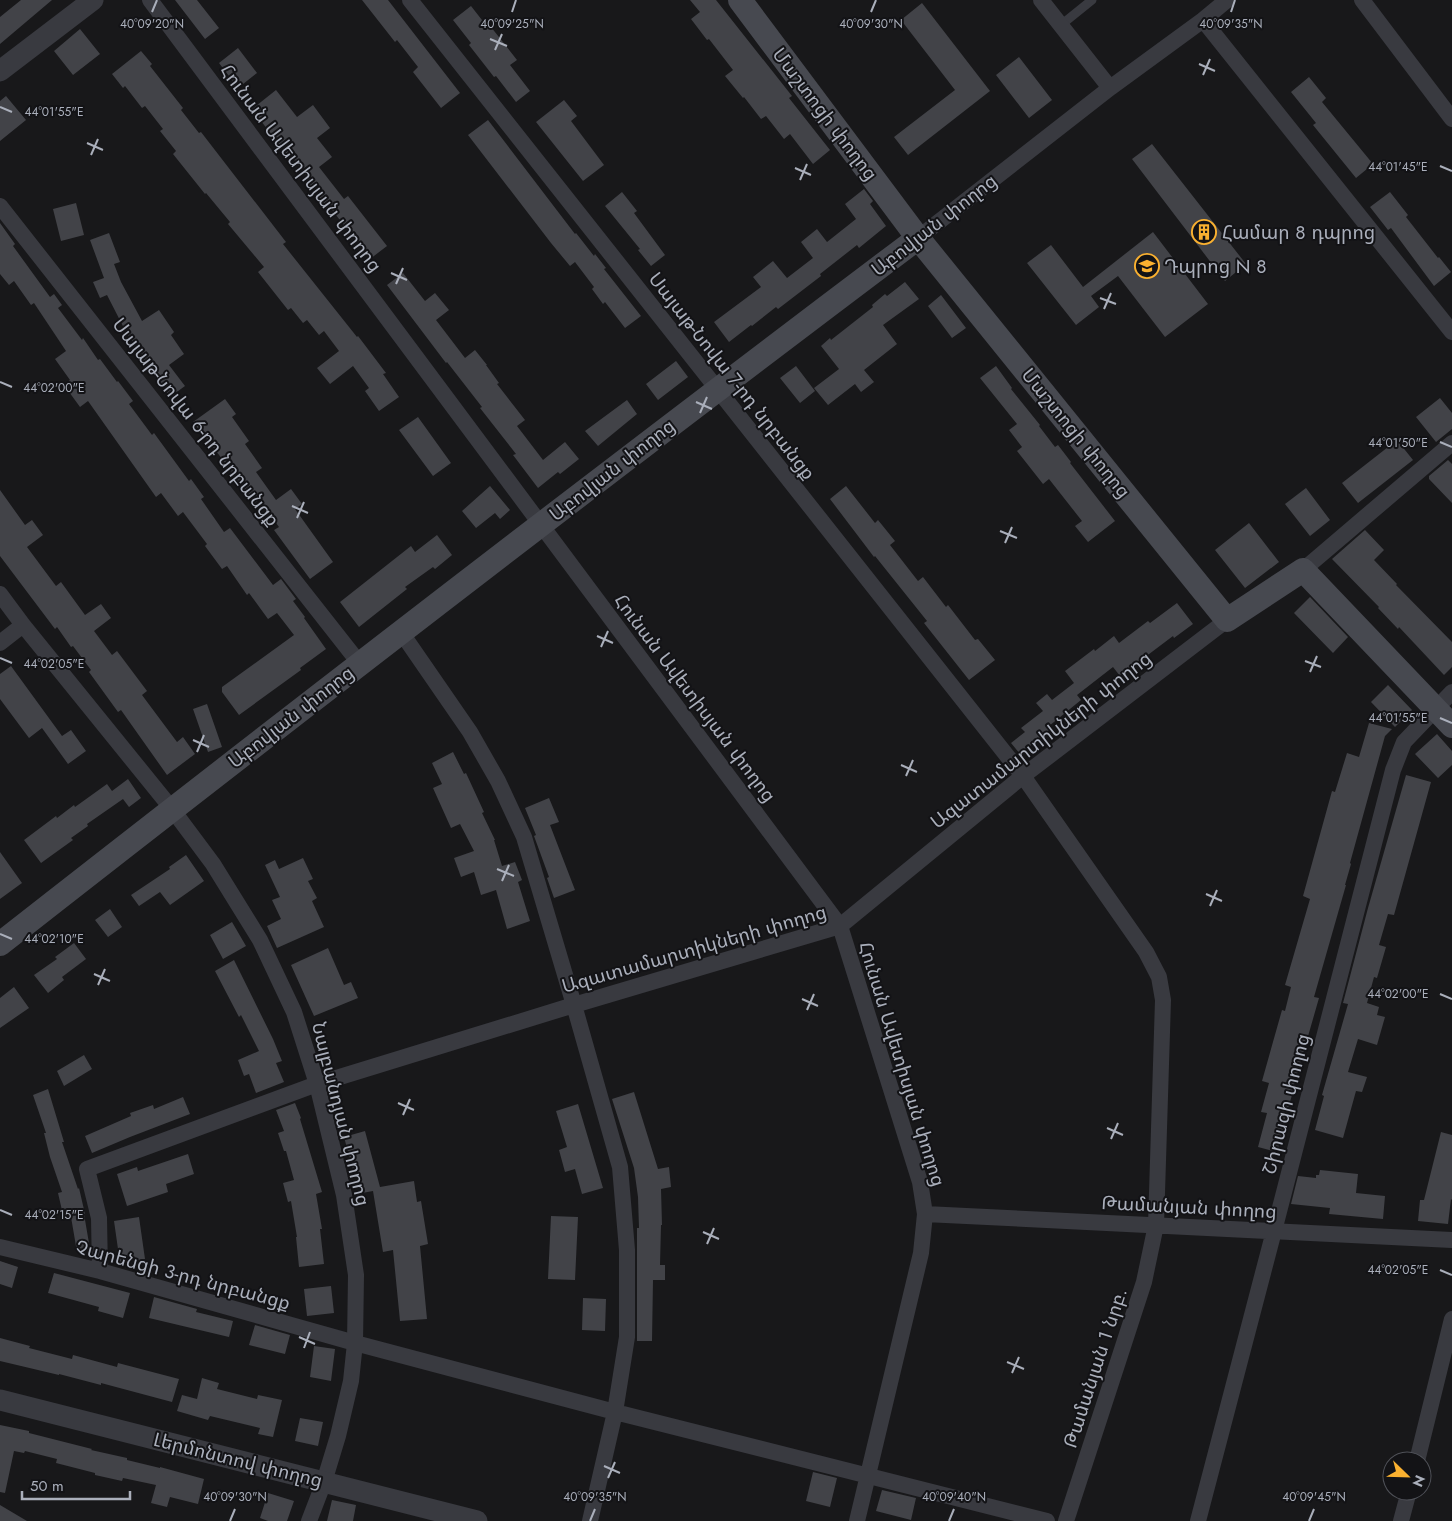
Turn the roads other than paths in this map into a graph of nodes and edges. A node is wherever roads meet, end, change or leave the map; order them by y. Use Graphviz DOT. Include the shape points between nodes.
graph roads {
  1 [pos="93,0"];
  2 [pos="150,0"];
  3 [pos="410,0"];
  4 [pos="740,0"];
  5 [pos="1041,0"];
  6 [pos="1092,0"];
  7 [pos="1227,0"];
  8 [pos="1362,0"];
  9 [pos="1203,20"];
  10 [pos="1061,25"];
  11 [pos="0,71"];
  12 [pos="1110,88"];
  13 [pos="1452,119"];
  14 [pos="0,206"];
  15 [pos="918,238"];
  16 [pos="1452,332"];
  17 [pos="717,390"];
  18 [pos="1452,443"];
  19 [pos="542,524"];
  20 [pos="1303,570"];
  21 [pos="0,594"];
  22 [pos="1227,620"];
  23 [pos="23,626"];
  24 [pos="401,632"];
  25 [pos="0,643"];
  26 [pos="360,664"];
  27 [pos="1444,700"];
  28 [pos="1452,726"];
  29 [pos="1023,776"];
  30 [pos="172,809"];
  31 [pos="840,926"];
  32 [pos="0,944"];
  33 [pos="574,1005"];
  34 [pos="317,1084"];
  35 [pos="924,1214"];
  36 [pos="1156,1225"];
  37 [pos="1274,1231"];
  38 [pos="1452,1240"];
  39 [pos="0,1247"];
  40 [pos="100,1271"];
  41 [pos="1452,1320"];
  42 [pos="355,1343"];
  43 [pos="0,1400"];
  44 [pos="615,1412"];
  45 [pos="1419,1451"];
  46 [pos="869,1476"];
  47 [pos="324,1482"];
  48 [pos="1407,1501"];
  49 [pos="309,1521"];
  50 [pos="477,1521"];
  51 [pos="590,1521"];
  52 [pos="857,1521"];
  53 [pos="1047,1521"];
  54 [pos="1066,1521"];
  55 [pos="1198,1521"];
  56 [pos="1402,1521"];
  1 -- 11 [label="street"];
  2 -- 19 [label="street, Հունան Ավետիսյան փողոց"];
  3 -- 17 [label="street, Սայաթ-Նովա 7-րդ նրբանցք"];
  4 -- 15 [label="main road, Մաշտոցի փողոց"];
  5 -- 10 [label="street"];
  6 -- 10 [label="lane"];
  7 -- 9 [label="street, Աբովյան փողոց"];
  8 -- 13 [label="street"];
  9 -- 12 [label="street, Աբովյան փողոց"];
  9 -- 16 [label="street"];
  10 -- 12 [label="street"];
  12 -- 15 [label="street, Աբովյան փողոց"];
  14 -- 26 [label="street, Սայաթ-Նովա 6-րդ նրբանցք"];
  15 -- 17 [label="main road, Աբովյան փողոց"];
  15 -- 22 [label="main road, Մաշտոցի փողոց"];
  17 -- 19 [label="main road, Աբովյան փողոց"];
  17 -- 29 [label="street, Սայաթ-Նովա 7-րդ նրբանցք"];
  18 -- 20 [label="street"];
  19 -- 24 [label="main road, Աբովյան փողոց"];
  19 -- 31 [label="street, Հունան Ավետիսյան փողոց"];
  20 -- 22 [label="main road"];
  20 -- 27 [label="main road"];
  21 -- 23 [label="street, Նալբանդյան փողոց"];
  22 -- 29 [label="street, Ազատամարտիկների փողոց"];
  23 -- 25 [label="street"];
  23 -- 30 [label="street, Նալբանդյան փողոց"];
  24 -- 26 [label="main road, Աբովյան փողոց"];
  24 -- 33 [label="street" via="470,732 524,837"];
  26 -- 30 [label="main road, Աբովյան փողոց"];
  27 -- 28 [label="main road"];
  27 -- 37 [label="street, Շիրազի փողոց" via="1404,742 1393,770"];
  29 -- 31 [label="street, Ազատամարտիկների փողոց"];
  29 -- 36 [label="street, Սայաթ-Նովա 7-րդ նրբանցք" via="1146,952 1159,976 1162,1000"];
  30 -- 32 [label="main road, Աբովյան փողոց"];
  30 -- 34 [label="street, Նալբանդյան փողոց" via="213,864 260,940 294,1012"];
  31 -- 33 [label="street, Ազատամարտիկների փողոց"];
  31 -- 35 [label="street, Հունան Ավետիսյան փողոց" via="920,1182"];
  33 -- 34 [label="street, Ազատամարտիկների փողոց"];
  33 -- 44 [label="street" via="620,1167 627,1250 627,1337"];
  34 -- 40 [label="street, Ազատամարտիկների փողոց" via="87,1169 99,1218"];
  34 -- 42 [label="street, Նալբանդյան փողոց" via="344,1195 356,1275"];
  35 -- 36 [label="street, Թամանյան փողոց"];
  35 -- 46 [label="street, Հունան Ավետիսյան փողոց" via="921,1253"];
  36 -- 37 [label="street, Թամանյան փողոց"];
  36 -- 54 [label="street, Թամանյան 1 նրբ." via="1144,1282"];
  37 -- 38 [label="street, Թամանյան փողոց"];
  37 -- 55 [label="street, Շիրազի փողոց"];
  39 -- 40 [label="street, Չարենցի 3-րդ նրբանցք"];
  40 -- 42 [label="street, Չարենցի 3-րդ նրբանցք"];
  41 -- 45 [label="street"];
  42 -- 44 [label="street, Չարենցի 3-րդ նրբանցք"];
  42 -- 47 [label="street, Նալբանդյան փողոց" via="351,1381"];
  43 -- 47 [label="street, Լերմոնտով փողոց"];
  44 -- 46 [label="street, Չարենցի 3-րդ նրբանցք"];
  44 -- 51 [label="street"];
  46 -- 52 [label="street, Հունան Ավետիսյան փողոց"];
  46 -- 53 [label="street"];
  47 -- 49 [label="street, Նալբանդյան փողոց"];
  47 -- 50 [label="street, Լերմոնտով փողոց"];
  48 -- 56 [label="street"];
}
